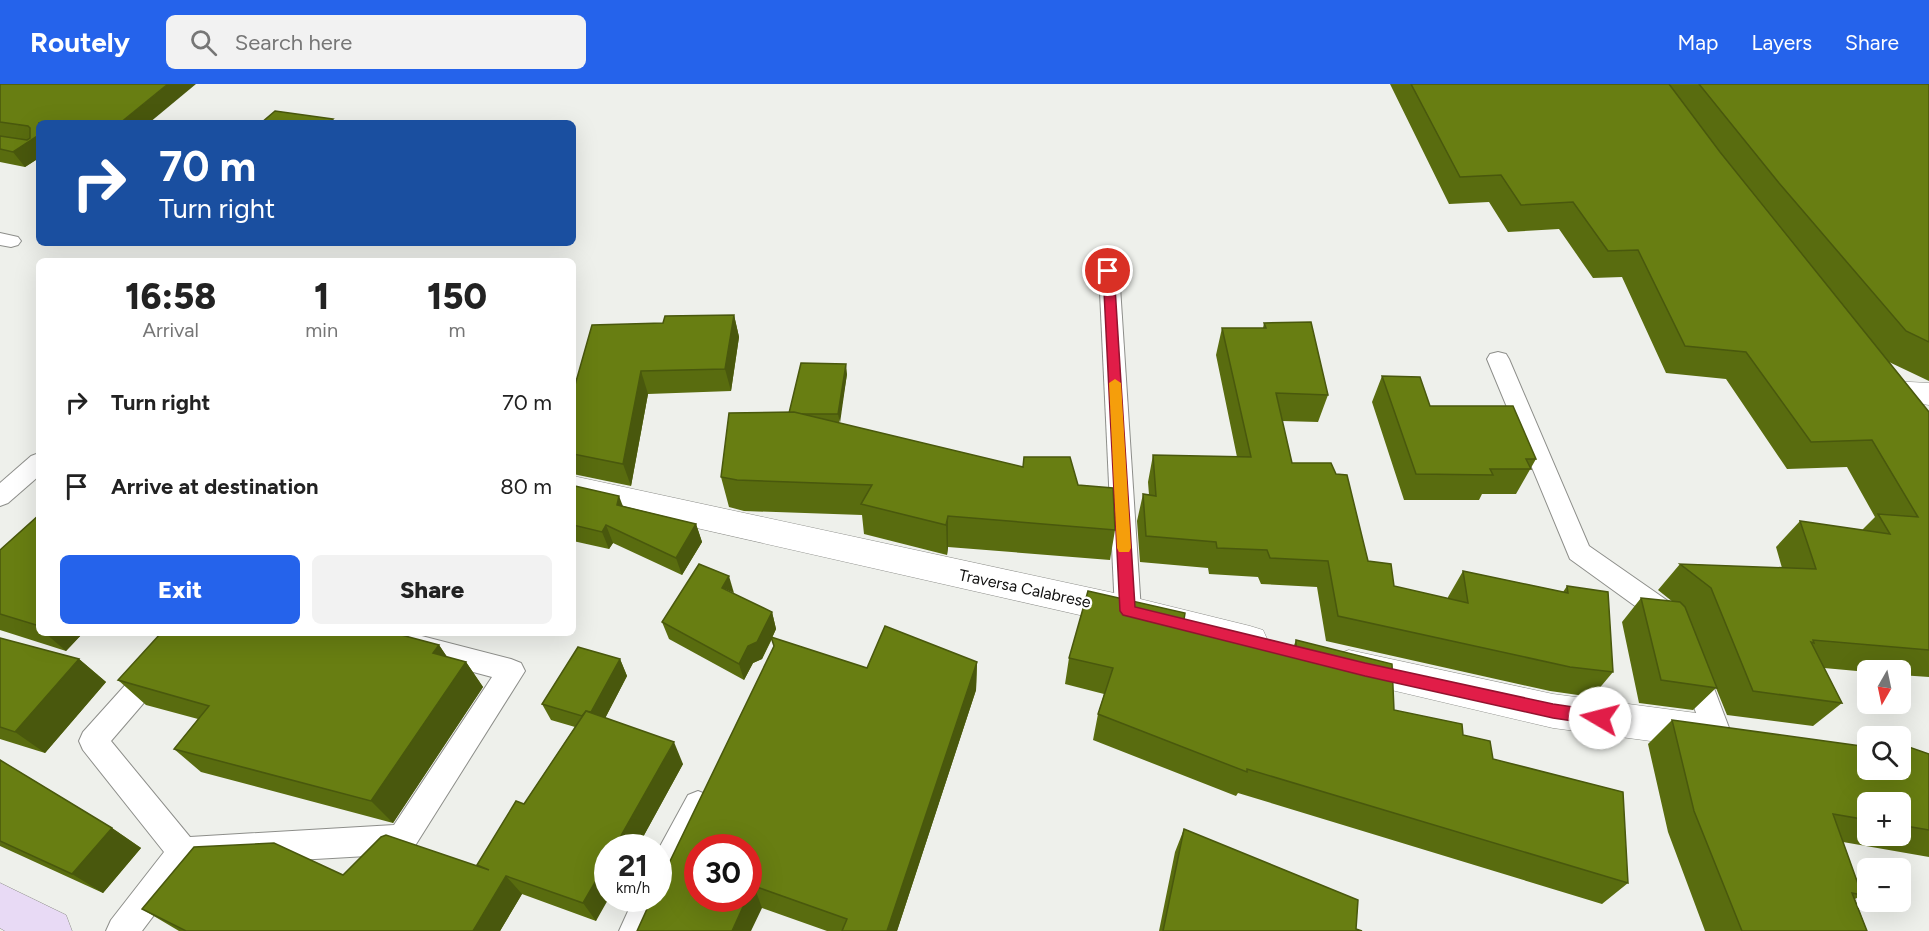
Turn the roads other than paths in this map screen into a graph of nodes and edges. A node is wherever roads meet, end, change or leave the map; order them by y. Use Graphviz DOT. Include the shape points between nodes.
graph roads {
  1 [pos="1108,271"];
  2 [pos="1498,359"];
  3 [pos="1884,382"];
  4 [pos="1919,404"];
  5 [pos="36,465"];
  6 [pos="576,489"];
  7 [pos="0,497"];
  8 [pos="1128,611"];
  9 [pos="185,636"];
  10 [pos="379,636"];
  11 [pos="1286,650"];
  12 [pos="1320,658"];
  13 [pos="1733,736"];
  14 [pos="712,778"];
  15 [pos="183,852"];
  16 [pos="672,857"];
  17 [pos="0,905"];
  18 [pos="644,912"];
  19 [pos="50,931"];
  20 [pos="122,931"];
  21 [pos="634,931"];
  1 -- 8 [label="lane"];
  2 -- 13 [label="lane" via="1579,552 1677,622"];
  3 -- 4 [label="street"];
  5 -- 7 [label="lane"];
  6 -- 8 [label="street, Traversa Calabrese"];
  8 -- 11 [label="street, Traversa Calabrese"];
  9 -- 15 [label="lane" via="93,741"];
  10 -- 15 [label="lane" via="511,671 402,839"];
  12 -- 13 [label="street" via="1553,711"];
  14 -- 16 [label="lane"];
  15 -- 20 [label="lane"];
  17 -- 19 [label="street"];
  18 -- 21 [label="lane"];
}
